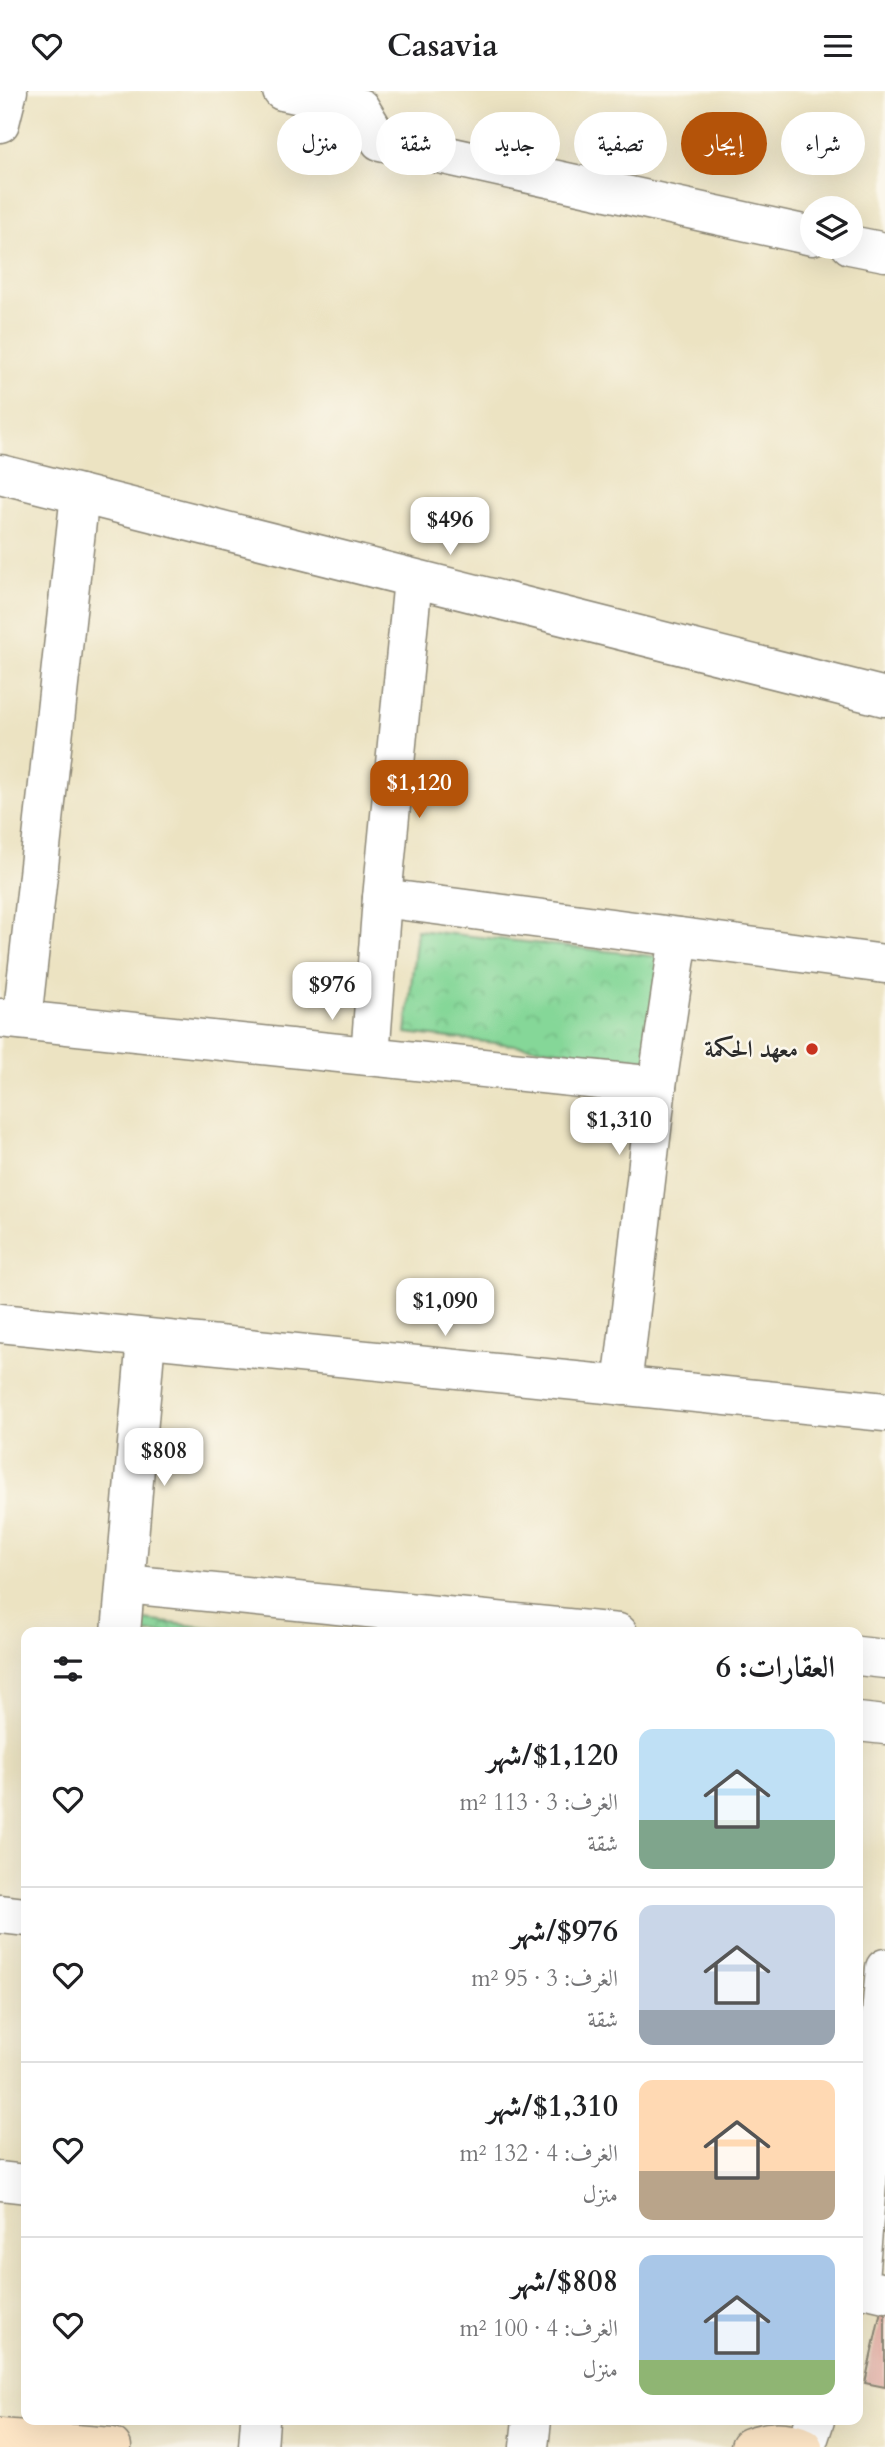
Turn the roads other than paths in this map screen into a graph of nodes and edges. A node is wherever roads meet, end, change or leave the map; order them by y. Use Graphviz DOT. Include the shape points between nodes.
graph roads {
  1 [pos="8,91"];
  2 [pos="282,91"];
  3 [pos="0,123"];
  4 [pos="800,233"];
  5 [pos="863,248"];
  6 [pos="885,253"];
  7 [pos="0,474"];
  8 [pos="80,494"];
  9 [pos="413,579"];
  10 [pos="885,697"];
  11 [pos="382,898"];
  12 [pos="679,937"];
  13 [pos="885,964"];
  14 [pos="11,1019"];
  15 [pos="370,1056"];
  16 [pos="657,1086"];
  17 [pos="0,1323"];
  18 [pos="146,1338"];
  19 [pos="622,1386"];
  20 [pos="885,1412"];
  21 [pos="126,1584"];
  22 [pos="338,1619"];
  23 [pos="122,1627"];
  24 [pos="498,1627"];
  25 [pos="863,1657"];
  26 [pos="885,1659"];
  27 [pos="863,1723"];
  28 [pos="885,1725"];
  29 [pos="0,1914"];
  30 [pos="21,1916"];
  31 [pos="885,1968"];
  32 [pos="869,2005"];
  33 [pos="0,2181"];
  34 [pos="21,2183"];
  35 [pos="867,2290"];
  36 [pos="260,2425"];
  37 [pos="531,2425"];
  38 [pos="813,2425"];
  39 [pos="0,2438"];
  40 [pos="103,2447"];
  41 [pos="258,2447"];
  42 [pos="529,2447"];
  43 [pos="750,2447"];
  44 [pos="804,2447"];
  1 -- 3 [label="street"];
  2 -- 4 [label="street" via="360,108 380,141"];
  5 -- 6 [label="street"];
  7 -- 8 [label="street"];
  8 -- 9 [label="street"];
  8 -- 14 [label="street"];
  9 -- 10 [label="street"];
  9 -- 11 [label="street"];
  11 -- 12 [label="street"];
  11 -- 15 [label="street"];
  12 -- 13 [label="street"];
  12 -- 16 [label="street"];
  14 -- 15 [label="street"];
  15 -- 16 [label="street"];
  16 -- 19 [label="street"];
  17 -- 18 [label="street"];
  18 -- 19 [label="street"];
  18 -- 21 [label="street"];
  19 -- 20 [label="street"];
  21 -- 22 [label="street"];
  21 -- 23 [label="street"];
  22 -- 24 [label="street"];
  25 -- 26 [label="street"];
  27 -- 28 [label="street"];
  29 -- 30 [label="street"];
  31 -- 32 [label="street"];
  32 -- 35 [label="street"];
  33 -- 34 [label="street"];
  36 -- 41 [label="street"];
  37 -- 42 [label="street"];
  38 -- 44 [label="street"];
  39 -- 40 [label="main road"];
  43 -- 44 [label="main road" via="771,2440"];
}
